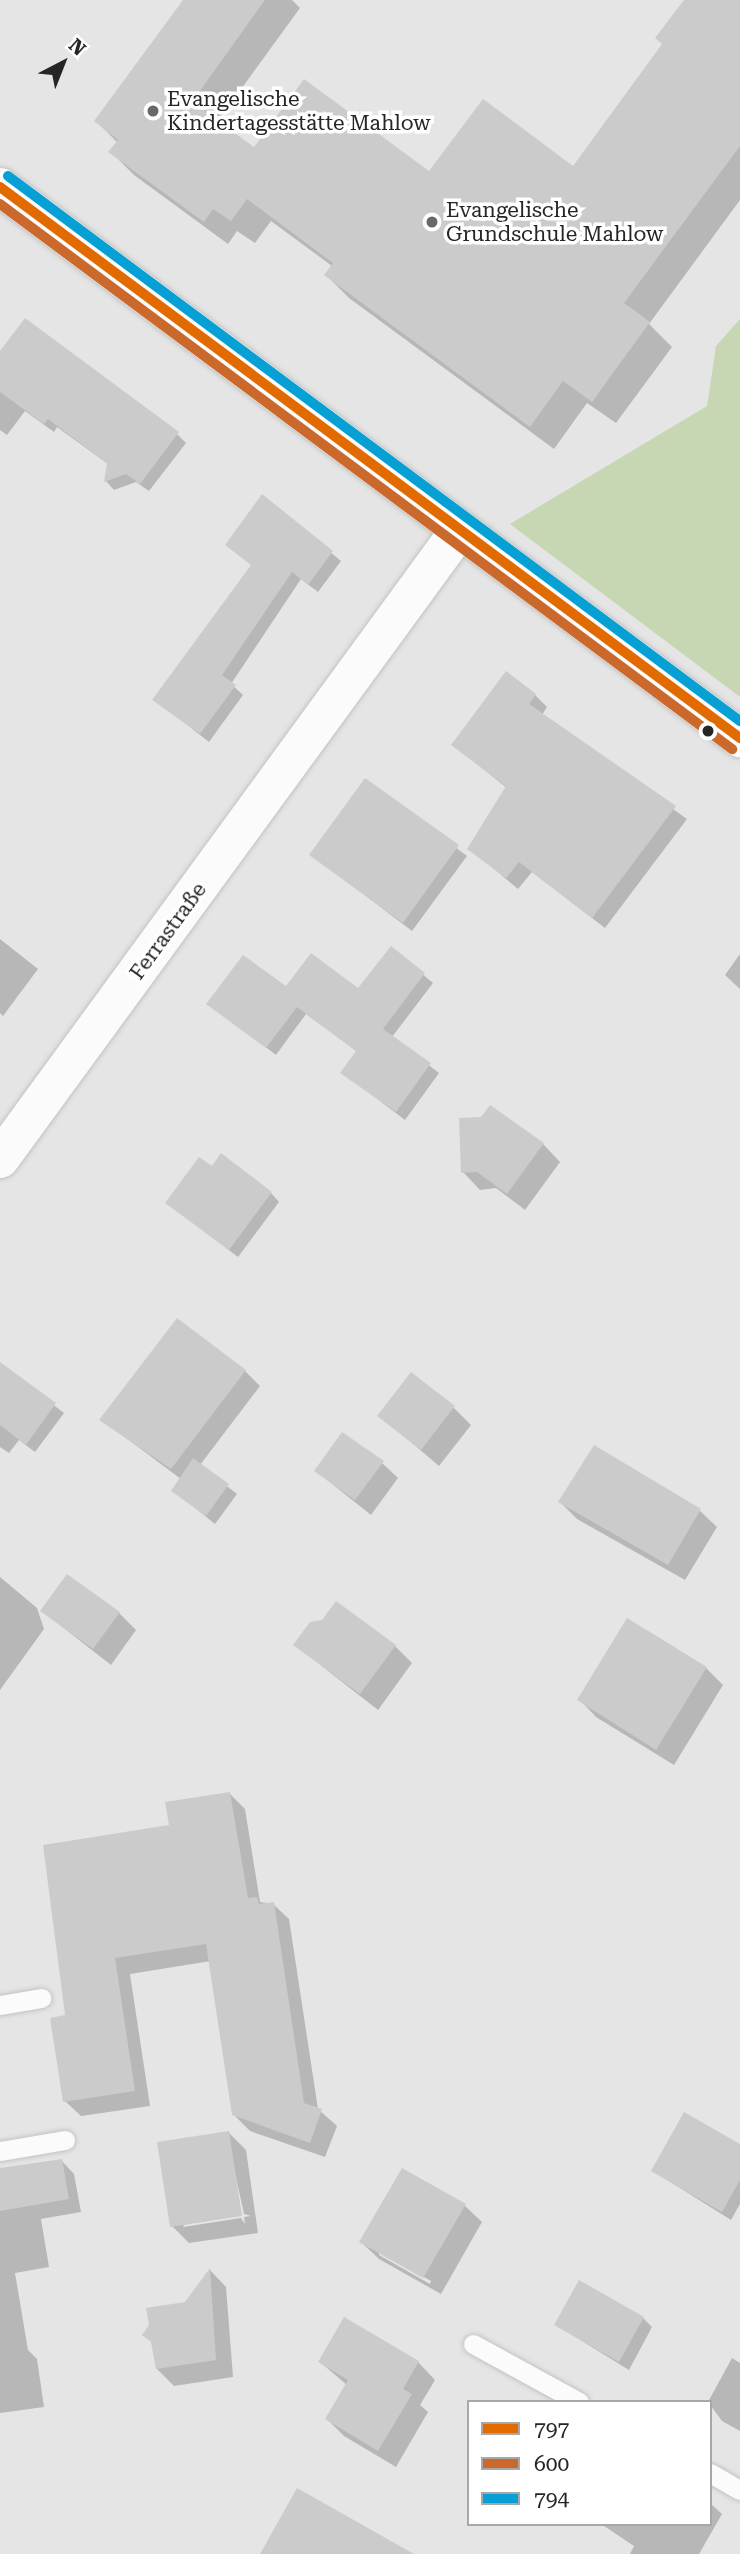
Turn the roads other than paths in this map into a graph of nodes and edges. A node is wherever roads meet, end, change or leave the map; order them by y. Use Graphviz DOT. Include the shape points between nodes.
graph roads {
  1 [pos="0,187"];
  2 [pos="458,532"];
  3 [pos="740,738"];
  4 [pos="0,1159"];
  5 [pos="41,1998"];
  6 [pos="0,2005"];
  7 [pos="65,2140"];
  8 [pos="0,2151"];
  9 [pos="472,2344"];
  10 [pos="575,2400"];
  11 [pos="712,2474"];
  12 [pos="740,2490"];
  1 -- 2 [label="street"];
  2 -- 3 [label="street"];
  2 -- 4 [label="street, Ferrastraße"];
  5 -- 6 [label="lane"];
  7 -- 8 [label="lane"];
  9 -- 10 [label="lane"];
  11 -- 12 [label="lane"];
}
